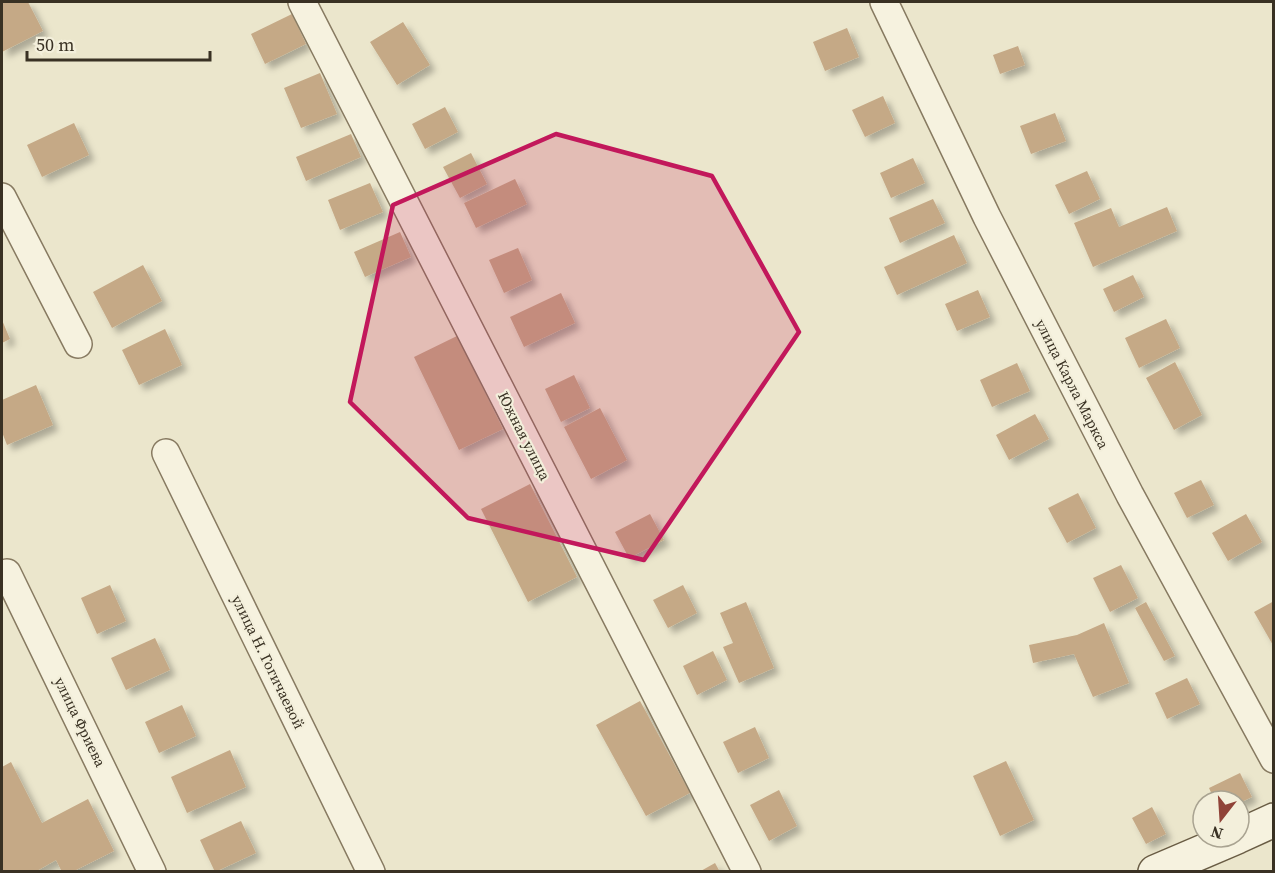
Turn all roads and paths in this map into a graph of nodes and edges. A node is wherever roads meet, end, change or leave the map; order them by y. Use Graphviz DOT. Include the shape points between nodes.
graph roads {
  1 [pos="302,2"];
  2 [pos="884,2"];
  3 [pos="2,197"];
  4 [pos="78,344"];
  5 [pos="166,453"];
  6 [pos="7,573"];
  7 [pos="1274,759"];
  8 [pos="1274,820"];
  9 [pos="1251,831"];
  10 [pos="1210,849"];
  11 [pos="152,872"];
  12 [pos="371,872"];
  13 [pos="747,872"];
  14 [pos="1155,872"];
  1 -- 13 [label="street, Южная улица"];
  2 -- 7 [label="street, улица Карла Маркса" via="987,218 1130,495"];
  3 -- 4 [label="street"];
  5 -- 12 [label="street, улица Н. Гогичаевой"];
  6 -- 11 [label="street, улица Фриева"];
  8 -- 9 [label="street"];
  10 -- 14 [label="street"];
}
